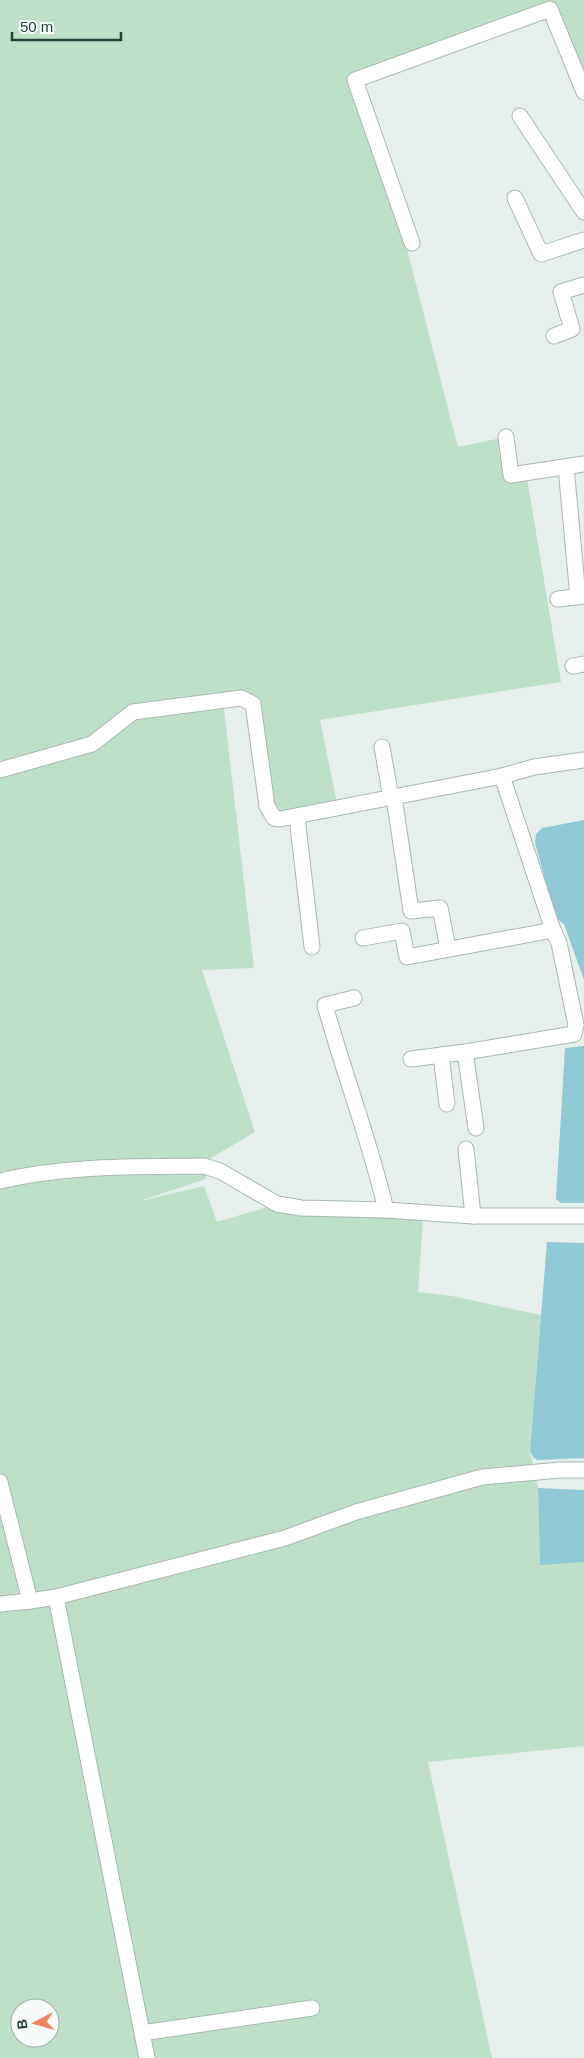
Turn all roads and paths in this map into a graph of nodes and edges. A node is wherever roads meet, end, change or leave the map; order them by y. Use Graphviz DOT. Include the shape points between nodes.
graph roads {
  1 [pos="584,92"];
  2 [pos="520,116"];
  3 [pos="515,198"];
  4 [pos="584,212"];
  5 [pos="584,240"];
  6 [pos="412,243"];
  7 [pos="584,286"];
  8 [pos="554,336"];
  9 [pos="506,437"];
  10 [pos="584,464"];
  11 [pos="566,467"];
  12 [pos="581,596"];
  13 [pos="558,599"];
  14 [pos="382,746"];
  15 [pos="584,760"];
  16 [pos="0,770"];
  17 [pos="502,776"];
  18 [pos="392,797"];
  19 [pos="297,817"];
  20 [pos="553,930"];
  21 [pos="363,938"];
  22 [pos="312,947"];
  23 [pos="448,948"];
  24 [pos="354,998"];
  25 [pos="579,1033"];
  26 [pos="465,1052"];
  27 [pos="441,1055"];
  28 [pos="411,1059"];
  29 [pos="447,1104"];
  30 [pos="476,1128"];
  31 [pos="466,1149"];
  32 [pos="0,1181"];
  33 [pos="386,1210"];
  34 [pos="473,1216"];
  35 [pos="584,1216"];
  36 [pos="584,1470"];
  37 [pos="0,1482"];
  38 [pos="56,1597"];
  39 [pos="30,1600"];
  40 [pos="0,1604"];
  41 [pos="312,2008"];
  42 [pos="142,2033"];
  43 [pos="147,2058"];
  1 -- 6 [label="street" via="550,10 355,80"];
  2 -- 4 [label="street"];
  3 -- 5 [label="street" via="541,254"];
  7 -- 8 [label="street" via="561,292 572,329"];
  9 -- 11 [label="street" via="511,475"];
  10 -- 11 [label="street"];
  11 -- 12 [label="street"];
  12 -- 13 [label="street"];
  14 -- 18 [label="street"];
  15 -- 17 [label="street" via="534,767"];
  16 -- 19 [label="street" via="92,744 133,712 242,698 253,704 256,716 269,813 280,819"];
  17 -- 18 [label="street"];
  17 -- 20 [label="street"];
  18 -- 19 [label="street"];
  18 -- 23 [label="street" via="411,911 440,908"];
  19 -- 22 [label="street"];
  20 -- 23 [label="street"];
  20 -- 25 [label="street" via="559,943"];
  21 -- 23 [label="street" via="402,931 407,957"];
  24 -- 33 [label="street" via="325,1005 374,1159"];
  25 -- 26 [label="street"];
  26 -- 27 [label="street"];
  26 -- 30 [label="street"];
  27 -- 28 [label="street"];
  27 -- 29 [label="street"];
  31 -- 34 [label="street"];
  32 -- 33 [label="street" via="31,1174 94,1168 204,1166 220,1171 277,1204 301,1208"];
  33 -- 34 [label="street"];
  34 -- 35 [label="street"];
  36 -- 38 [label="street" via="482,1477 356,1512 285,1538"];
  37 -- 39 [label="street"];
  38 -- 39 [label="street"];
  38 -- 42 [label="street"];
  39 -- 40 [label="street"];
  41 -- 42 [label="street"];
  42 -- 43 [label="street"];
}
